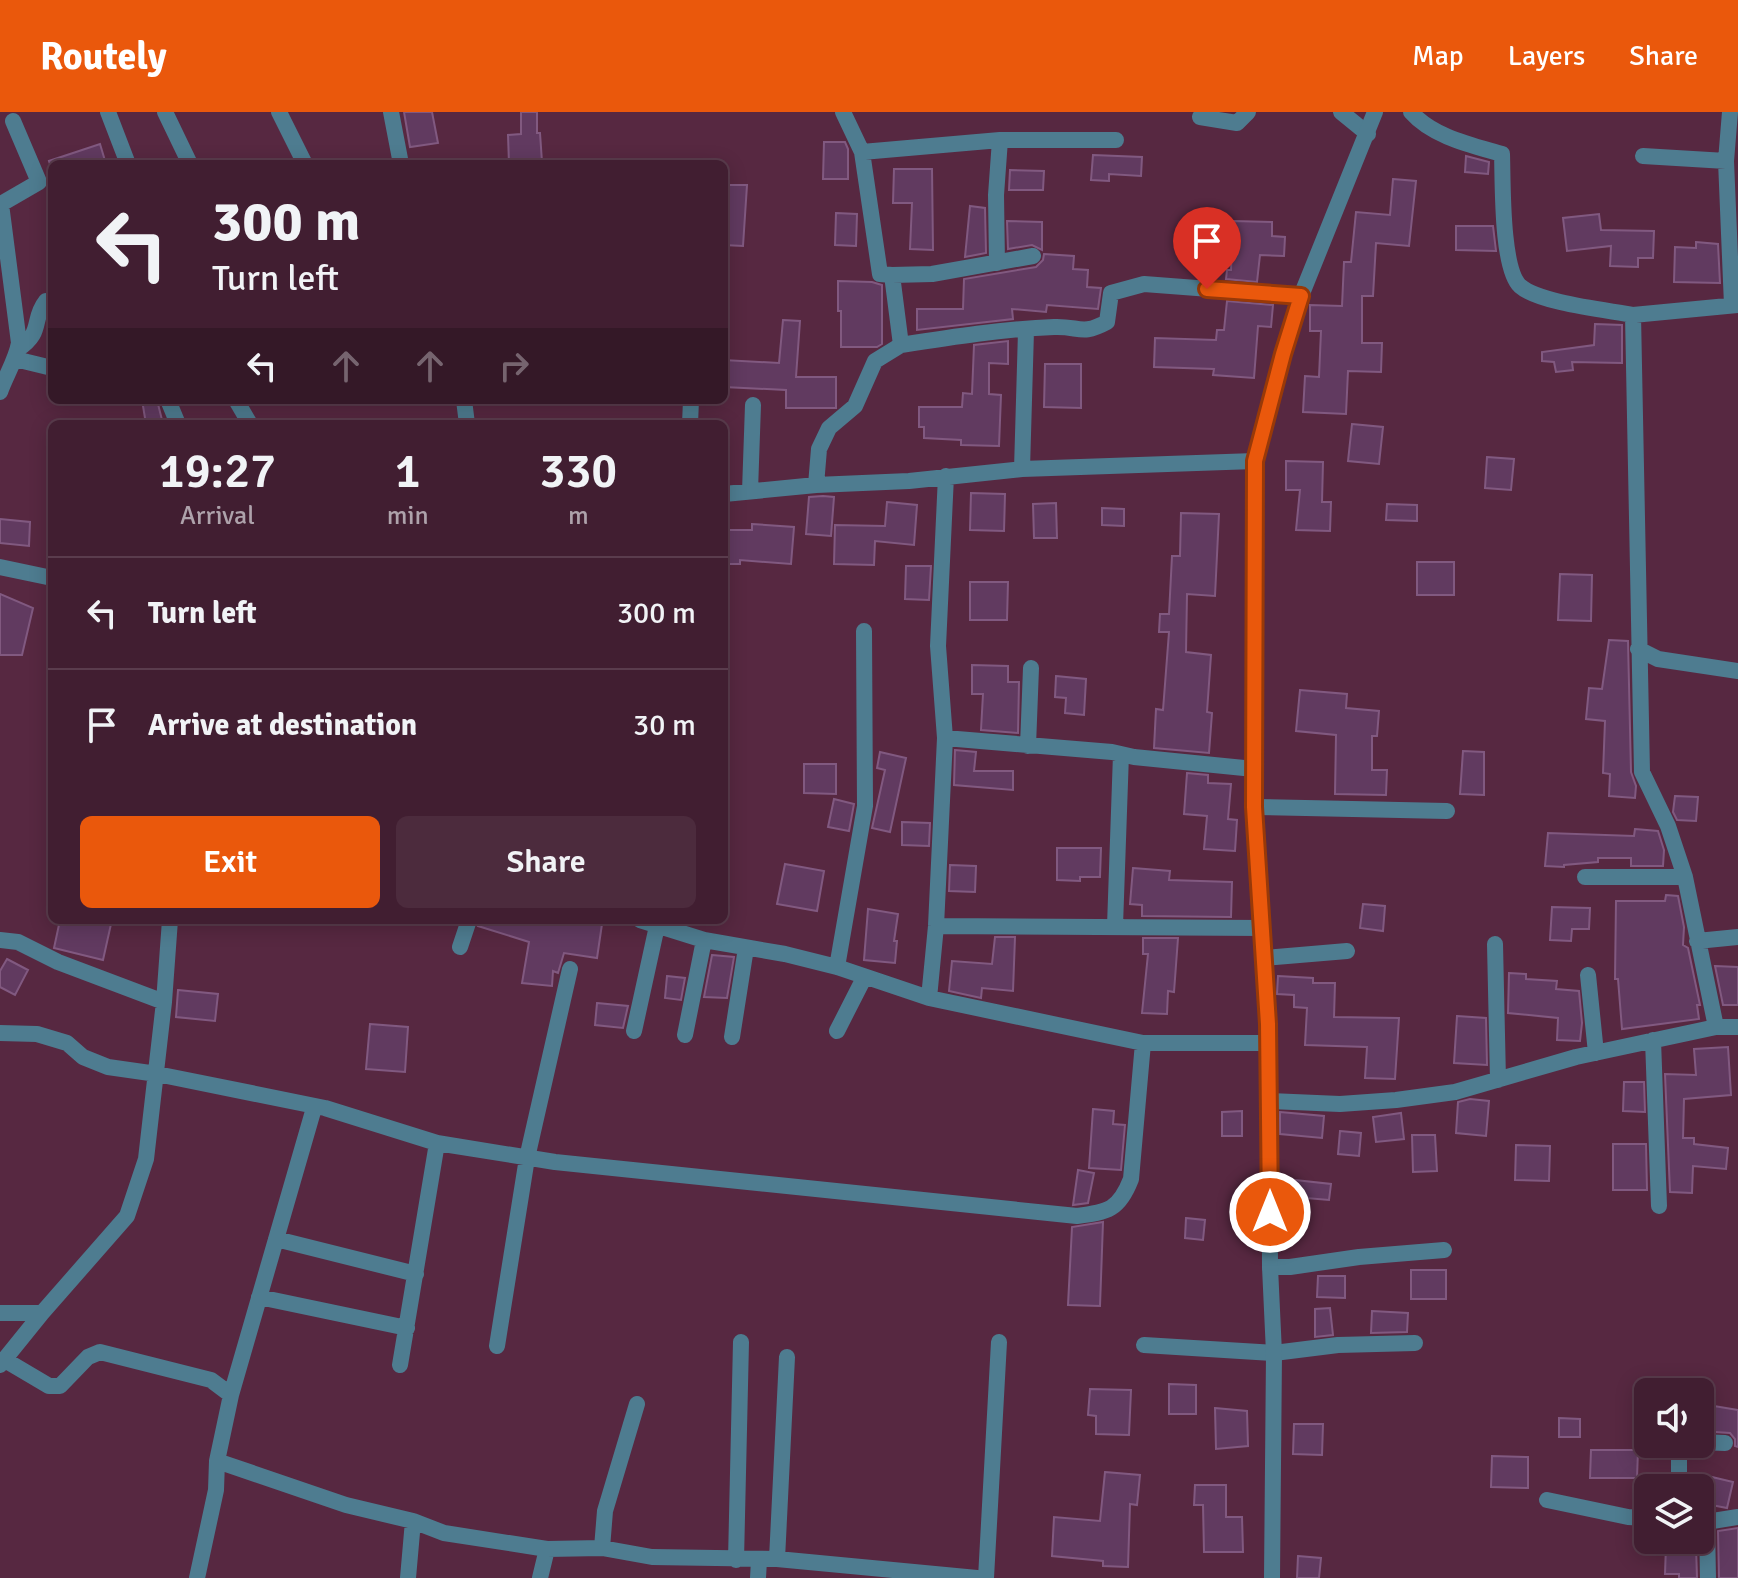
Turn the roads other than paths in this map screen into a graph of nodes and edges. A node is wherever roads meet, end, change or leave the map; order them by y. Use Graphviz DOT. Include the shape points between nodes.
graph roads {
  1 [pos="108,112"];
  2 [pos="165,112"];
  3 [pos="279,112"];
  4 [pos="391,112"];
  5 [pos="843,112"];
  6 [pos="1248,112"];
  7 [pos="1341,112"];
  8 [pos="1375,112"];
  9 [pos="1411,112"];
  10 [pos="1730,112"];
  11 [pos="1200,117"];
  12 [pos="13,121"];
  13 [pos="1368,134"];
  14 [pos="1000,140"];
  15 [pos="1116,140"];
  16 [pos="862,152"];
  17 [pos="1643,156"];
  18 [pos="126,160"];
  19 [pos="188,160"];
  20 [pos="303,160"];
  21 [pos="400,160"];
  22 [pos="1726,161"];
  23 [pos="1033,256"];
  24 [pos="997,263"];
  25 [pos="892,275"];
  26 [pos="1301,296"];
  27 [pos="48,301"];
  28 [pos="1735,305"];
  29 [pos="1633,315"];
  30 [pos="0,328"];
  31 [pos="1026,331"];
  32 [pos="901,345"];
  33 [pos="17,350"];
  34 [pos="48,366"];
  35 [pos="0,392"];
  36 [pos="753,405"];
  37 [pos="1255,461"];
  38 [pos="1022,469"];
  39 [pos="946,476"];
  40 [pos="816,485"];
  41 [pos="750,491"];
  42 [pos="728,494"];
  43 [pos="0,567"];
  44 [pos="48,577"];
  45 [pos="864,631"];
  46 [pos="1638,649"];
  47 [pos="1031,668"];
  48 [pos="1738,671"];
  49 [pos="945,738"];
  50 [pos="1028,746"];
  51 [pos="1121,754"];
  52 [pos="1254,769"];
  53 [pos="1254,807"];
  54 [pos="1447,811"];
  55 [pos="1585,877"];
  56 [pos="1685,877"];
  57 [pos="170,924"];
  58 [pos="468,924"];
  59 [pos="651,924"];
  60 [pos="657,926"];
  61 [pos="936,926"];
  62 [pos="1115,926"];
  63 [pos="1262,928"];
  64 [pos="1738,937"];
  65 [pos="0,940"];
  66 [pos="704,940"];
  67 [pos="1697,941"];
  68 [pos="1495,944"];
  69 [pos="460,947"];
  70 [pos="746,948"];
  71 [pos="1347,951"];
  72 [pos="1265,958"];
  73 [pos="837,967"];
  74 [pos="570,969"];
  75 [pos="1588,975"];
  76 [pos="864,978"];
  77 [pos="929,998"];
  78 [pos="164,1002"];
  79 [pos="1716,1027"];
  80 [pos="1738,1027"];
  81 [pos="634,1031"];
  82 [pos="837,1031"];
  83 [pos="0,1033"];
  84 [pos="685,1035"];
  85 [pos="732,1037"];
  86 [pos="1653,1040"];
  87 [pos="1143,1043"];
  88 [pos="1269,1043"];
  89 [pos="1596,1053"];
  90 [pos="157,1074"];
  91 [pos="1498,1080"];
  92 [pos="1270,1101"];
  93 [pos="314,1108"];
  94 [pos="437,1143"];
  95 [pos="527,1158"];
  96 [pos="1659,1206"];
  97 [pos="276,1239"];
  98 [pos="1444,1250"];
  99 [pos="1270,1267"];
  100 [pos="416,1274"];
  101 [pos="259,1297"];
  102 [pos="0,1313"];
  103 [pos="42,1313"];
  104 [pos="407,1328"];
  105 [pos="741,1342"];
  106 [pos="999,1342"];
  107 [pos="1415,1343"];
  108 [pos="1144,1345"];
  109 [pos="497,1346"];
  110 [pos="1274,1353"];
  111 [pos="787,1357"];
  112 [pos="2,1362"];
  113 [pos="400,1365"];
  114 [pos="231,1395"];
  115 [pos="637,1404"];
  116 [pos="1714,1443"];
  117 [pos="1725,1443"];
  118 [pos="217,1461"];
  119 [pos="1547,1500"];
  120 [pos="1634,1517"];
  121 [pos="1738,1517"];
  122 [pos="413,1521"];
  123 [pos="1714,1521"];
  124 [pos="602,1548"];
  125 [pos="547,1549"];
  126 [pos="1706,1554"];
  127 [pos="777,1559"];
  128 [pos="736,1560"];
  129 [pos="759,1560"];
  130 [pos="197,1578"];
  131 [pos="408,1578"];
  132 [pos="540,1578"];
  133 [pos="758,1578"];
  134 [pos="977,1578"];
  135 [pos="986,1578"];
  136 [pos="1272,1578"];
  137 [pos="1708,1578"];
  1 -- 18 [label="street"];
  2 -- 19 [label="street"];
  3 -- 20 [label="street"];
  4 -- 21 [label="street"];
  5 -- 16 [label="street"];
  6 -- 11 [label="street" via="1237,123"];
  7 -- 13 [label="street"];
  8 -- 13 [label="street"];
  9 -- 29 [label="street" via="1462,143 1502,154 1510,273 1521,287 1542,297"];
  10 -- 22 [label="street"];
  12 -- 33 [label="street" via="39,182 1,204"];
  13 -- 26 [label="street"];
  14 -- 15 [label="street"];
  14 -- 16 [label="street"];
  14 -- 24 [label="street"];
  16 -- 25 [label="street" via="880,274"];
  17 -- 22 [label="street"];
  22 -- 28 [label="street"];
  23 -- 24 [label="street"];
  24 -- 25 [label="street"];
  25 -- 32 [label="street"];
  26 -- 31 [label="street" via="1144,284 1111,293 1107,322 1089,332 1056,327"];
  26 -- 37 [label="street"];
  27 -- 33 [label="street" via="30,341"];
  28 -- 29 [label="street"];
  29 -- 46 [label="street"];
  30 -- 33 [label="street"];
  31 -- 32 [label="street"];
  31 -- 38 [label="street"];
  32 -- 40 [label="street" via="875,361 855,406 829,428 819,449"];
  33 -- 34 [label="street"];
  33 -- 35 [label="street"];
  36 -- 41 [label="street"];
  37 -- 38 [label="street"];
  37 -- 52 [label="street"];
  38 -- 39 [label="street"];
  39 -- 40 [label="street"];
  39 -- 49 [label="street" via="938,646"];
  40 -- 41 [label="street"];
  41 -- 42 [label="street"];
  43 -- 44 [label="street"];
  45 -- 73 [label="street" via="865,806"];
  46 -- 48 [label="street" via="1658,659"];
  46 -- 56 [label="street" via="1642,772"];
  47 -- 50 [label="street"];
  49 -- 50 [label="street"];
  49 -- 61 [label="street"];
  50 -- 51 [label="street"];
  51 -- 52 [label="street"];
  51 -- 62 [label="street"];
  52 -- 53 [label="street"];
  53 -- 54 [label="street"];
  53 -- 63 [label="street"];
  55 -- 56 [label="street"];
  56 -- 67 [label="street"];
  57 -- 78 [label="street"];
  58 -- 69 [label="street"];
  59 -- 60 [label="street"];
  60 -- 66 [label="street"];
  60 -- 81 [label="street"];
  61 -- 62 [label="street"];
  61 -- 77 [label="street"];
  62 -- 63 [label="street"];
  63 -- 72 [label="street"];
  64 -- 67 [label="street"];
  65 -- 78 [label="street" via="18,942"];
  66 -- 70 [label="street"];
  66 -- 84 [label="street"];
  67 -- 79 [label="street"];
  68 -- 91 [label="street"];
  70 -- 73 [label="street"];
  70 -- 85 [label="street"];
  71 -- 72 [label="street"];
  72 -- 88 [label="street"];
  73 -- 76 [label="street"];
  74 -- 95 [label="street"];
  75 -- 89 [label="street"];
  76 -- 77 [label="street"];
  76 -- 82 [label="street"];
  77 -- 87 [label="street"];
  78 -- 90 [label="street"];
  79 -- 80 [label="street"];
  79 -- 86 [label="street"];
  83 -- 90 [label="street" via="37,1034 67,1043 108,1067"];
  86 -- 89 [label="street"];
  86 -- 96 [label="street"];
  87 -- 88 [label="street"];
  87 -- 95 [label="street" via="1131,1179 1124,1197 1101,1213 1033,1214"];
  88 -- 92 [label="street"];
  89 -- 91 [label="street"];
  90 -- 93 [label="street"];
  90 -- 103 [label="street" via="146,1159 127,1216"];
  91 -- 92 [label="street" via="1396,1100"];
  92 -- 99 [label="street"];
  93 -- 94 [label="street"];
  93 -- 97 [label="street"];
  94 -- 95 [label="street"];
  94 -- 100 [label="street"];
  95 -- 109 [label="street"];
  97 -- 100 [label="street"];
  97 -- 101 [label="street"];
  98 -- 99 [label="street"];
  99 -- 110 [label="street"];
  100 -- 104 [label="street"];
  101 -- 104 [label="street"];
  101 -- 114 [label="street"];
  102 -- 103 [label="street"];
  103 -- 112 [label="street"];
  104 -- 113 [label="street"];
  105 -- 128 [label="street"];
  106 -- 135 [label="street"];
  107 -- 110 [label="street"];
  108 -- 110 [label="street"];
  110 -- 136 [label="street"];
  111 -- 127 [label="street"];
  112 -- 114 [label="street" via="49,1386 60,1386 100,1352 211,1380"];
  114 -- 118 [label="street"];
  115 -- 124 [label="street" via="605,1511"];
  116 -- 117 [label="street"];
  118 -- 122 [label="street" via="346,1505"];
  118 -- 130 [label="street"];
  119 -- 120 [label="street"];
  121 -- 123 [label="street"];
  122 -- 125 [label="street" via="444,1533"];
  122 -- 131 [label="street"];
  124 -- 125 [label="street"];
  124 -- 128 [label="street" via="652,1557"];
  125 -- 132 [label="street"];
  126 -- 137 [label="street"];
  127 -- 129 [label="street"];
  127 -- 134 [label="street"];
  128 -- 129 [label="street"];
  129 -- 133 [label="street"];
}
